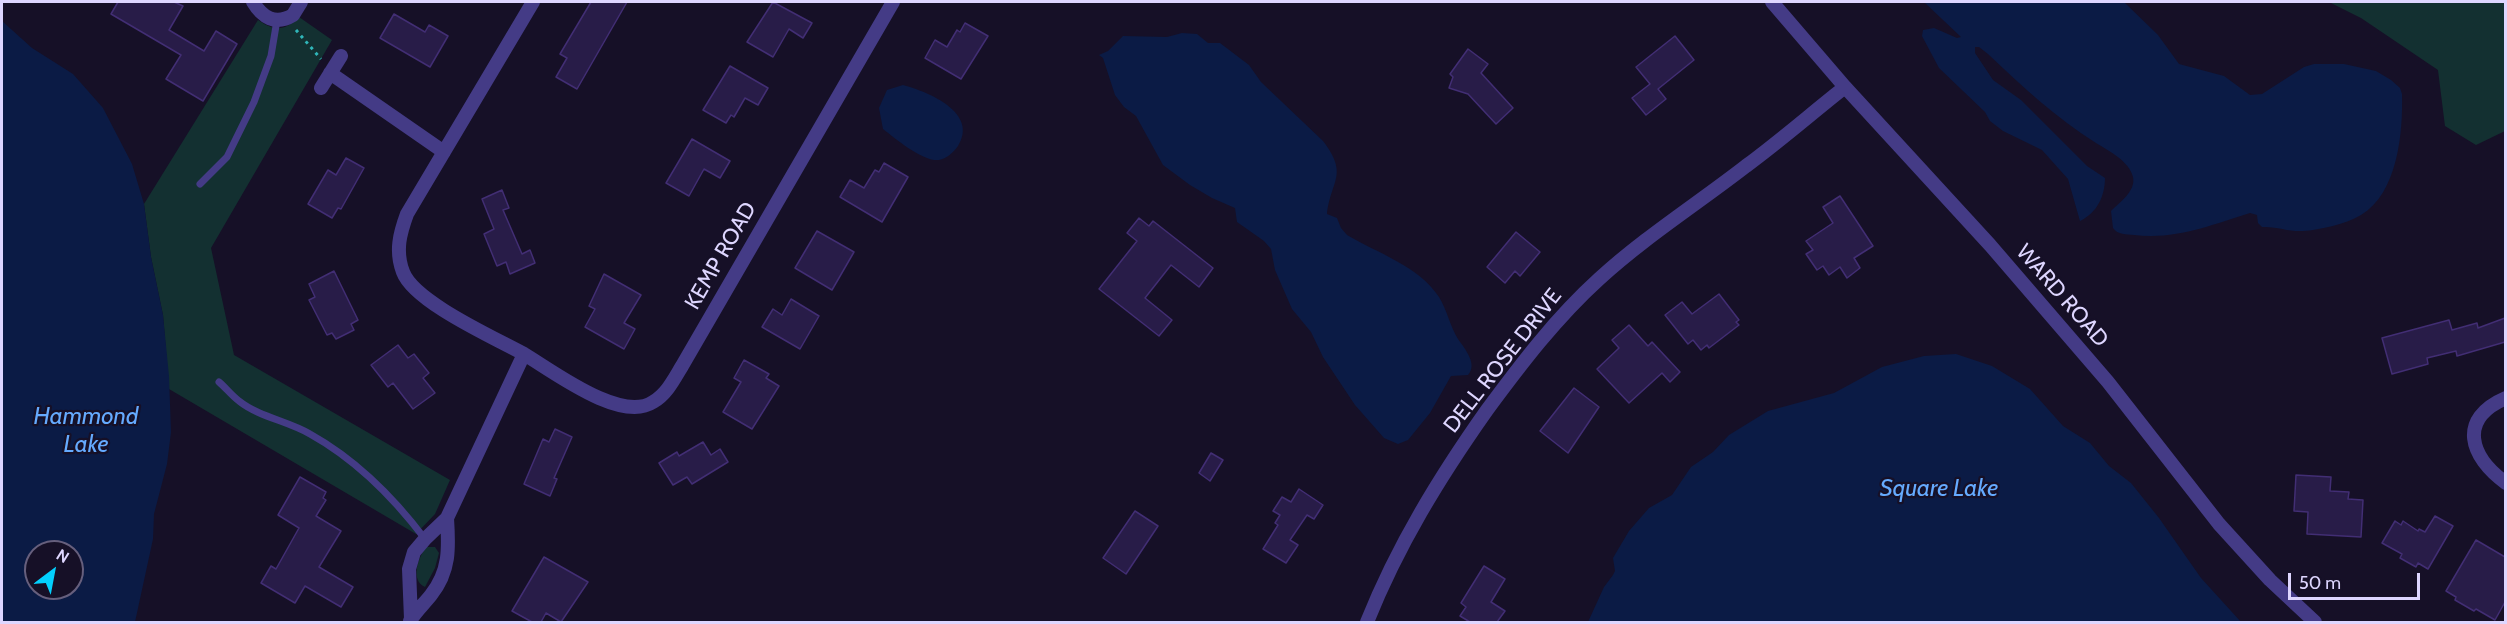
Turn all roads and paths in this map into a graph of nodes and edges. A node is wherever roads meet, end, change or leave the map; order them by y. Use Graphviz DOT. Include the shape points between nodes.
graph roads {
  1 [pos="253,2"];
  2 [pos="301,2"];
  3 [pos="533,2"];
  4 [pos="893,2"];
  5 [pos="1772,2"];
  6 [pos="282,20"];
  7 [pos="341,56"];
  8 [pos="330,73"];
  9 [pos="1845,87"];
  10 [pos="321,88"];
  11 [pos="444,152"];
  12 [pos="200,184"];
  13 [pos="524,354"];
  14 [pos="219,382"];
  15 [pos="2505,398"];
  16 [pos="2505,483"];
  17 [pos="447,518"];
  18 [pos="425,539"];
  19 [pos="410,621"];
  20 [pos="1367,622"];
  21 [pos="2315,622"];
  1 -- 6 [label="street" via="262,15"];
  2 -- 6 [label="street" via="295,13"];
  3 -- 11 [label="street, KEMP ROAD"];
  4 -- 13 [label="street, KEMP ROAD" via="682,366 660,397 640,408 616,406"];
  5 -- 9 [label="street, WARD ROAD"];
  6 -- 8 [label="path" via="317,53"];
  6 -- 12 [label="lane" via="254,102 227,157"];
  7 -- 8 [label="street"];
  8 -- 10 [label="street"];
  8 -- 11 [label="street"];
  9 -- 20 [label="street, DELL ROSE DRIVE" via="1746,166 1664,224 1575,302 1532,351 1470,435 1413,523"];
  9 -- 21 [label="street, WARD ROAD" via="1990,245 2093,365 2219,524"];
  11 -- 13 [label="street, KEMP ROAD" via="400,232 403,272 419,293"];
  13 -- 17 [label="street"];
  14 -- 18 [label="lane" via="240,402 325,443 381,489"];
  15 -- 16 [label="street" via="2483,412 2474,430 2473,444 2491,472"];
  17 -- 18 [label="street"];
  17 -- 19 [label="street" via="449,550 445,572"];
  18 -- 19 [label="street" via="414,552 409,569"];
}
